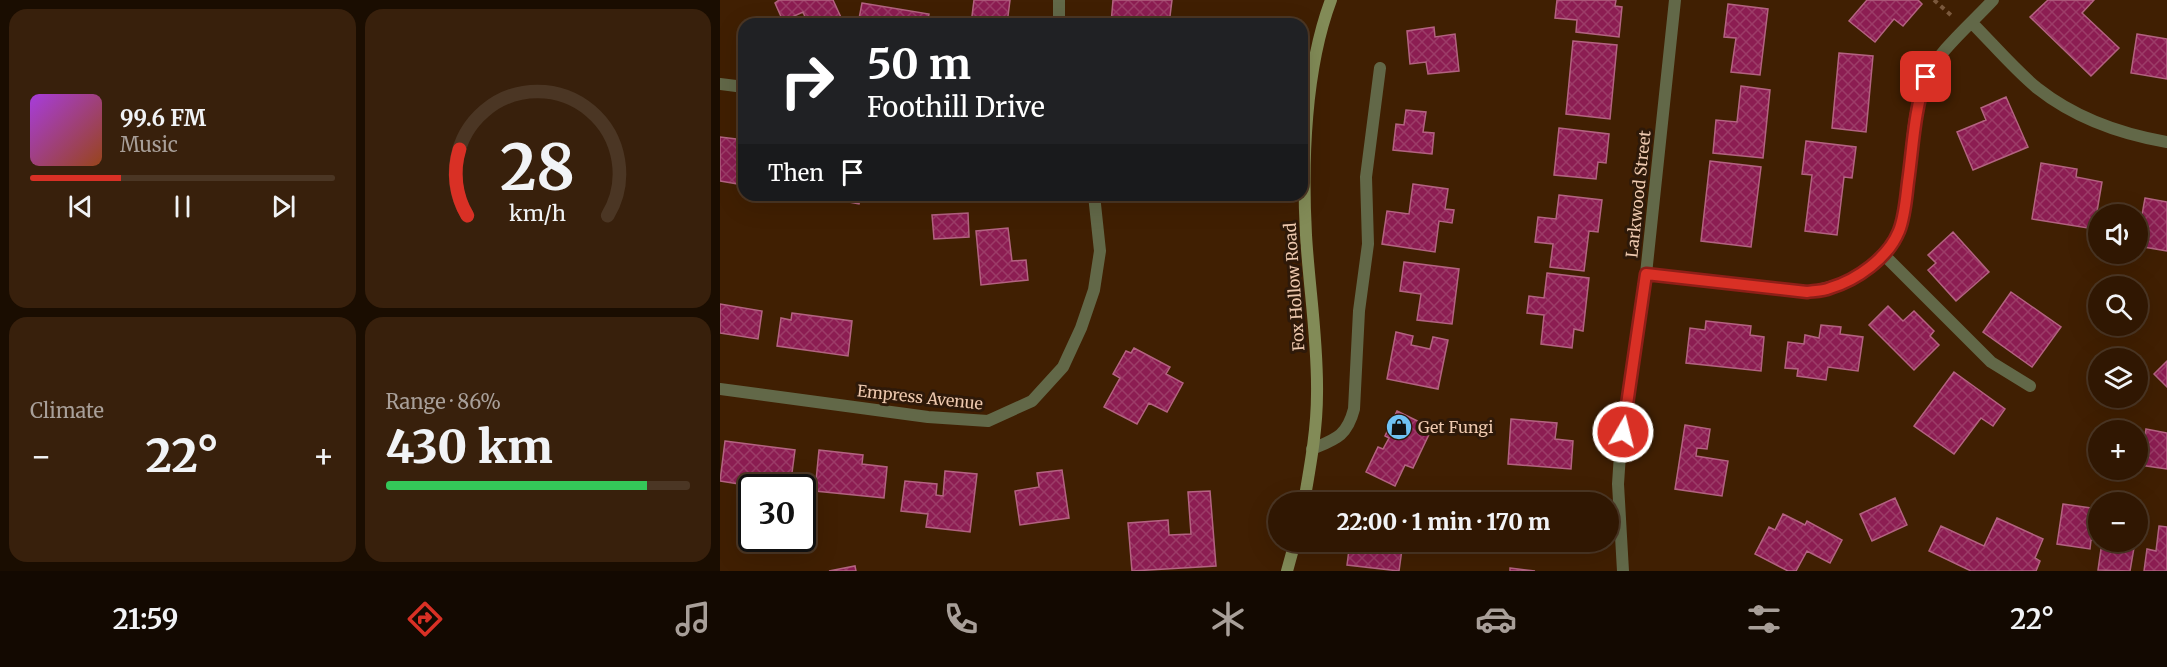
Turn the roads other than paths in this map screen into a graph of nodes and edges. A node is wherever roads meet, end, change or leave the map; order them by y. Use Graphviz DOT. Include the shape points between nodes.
graph roads {
  1 [pos="1059,0"];
  2 [pos="1331,0"];
  3 [pos="1675,0"];
  4 [pos="1993,0"];
  5 [pos="1059,18"];
  6 [pos="1969,26"];
  7 [pos="1380,68"];
  8 [pos="720,84"];
  9 [pos="738,86"];
  10 [pos="1308,115"];
  11 [pos="2167,142"];
  12 [pos="1095,201"];
  13 [pos="1305,201"];
  14 [pos="1884,255"];
  15 [pos="1646,274"];
  16 [pos="2030,386"];
  17 [pos="720,389"];
  18 [pos="1312,449"];
  19 [pos="1306,492"];
  20 [pos="1292,552"];
  21 [pos="1287,571"];
  22 [pos="1623,571"];
  1 -- 5 [label="street"];
  2 -- 10 [label="main road, Fox Hollow Road" via="1313,67"];
  3 -- 15 [label="street, Larkwood Street"];
  4 -- 6 [label="street"];
  6 -- 11 [label="street" via="2037,88 2084,118 2134,136"];
  6 -- 14 [label="street" via="1933,64 1926,77 1917,110 1900,230"];
  7 -- 18 [label="street" via="1366,177 1368,244 1359,311 1354,409 1344,432"];
  8 -- 9 [label="street"];
  12 -- 17 [label="street, Empress Avenue" via="1100,251 1094,290 1063,367 1032,401 988,421 928,417"];
  13 -- 18 [label="main road, Fox Hollow Road" via="1317,395"];
  14 -- 15 [label="street" via="1849,280 1830,289 1807,292"];
  14 -- 16 [label="street" via="1991,362"];
  15 -- 22 [label="street, Larkwood Street" via="1620,454"];
  18 -- 19 [label="main road, Fox Hollow Road"];
  20 -- 21 [label="main road"];
}
